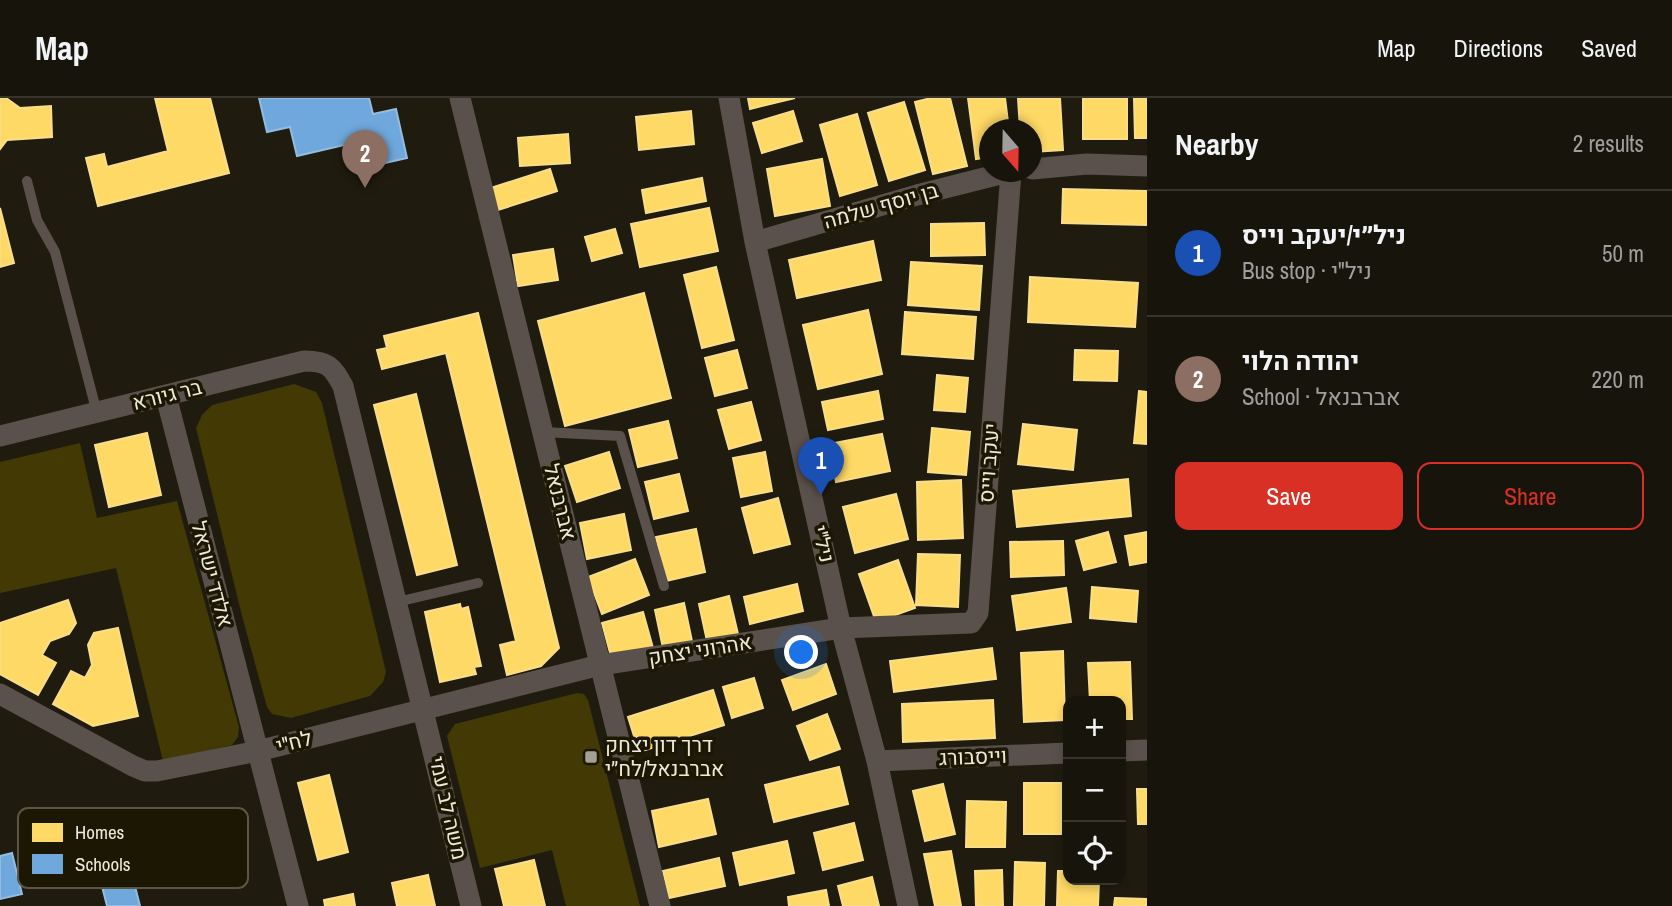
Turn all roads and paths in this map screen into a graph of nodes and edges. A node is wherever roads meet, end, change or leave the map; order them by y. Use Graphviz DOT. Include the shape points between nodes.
graph roads {
  1 [pos="460,98"];
  2 [pos="729,98"];
  3 [pos="1147,166"];
  4 [pos="1042,168"];
  5 [pos="979,180"];
  6 [pos="27,181"];
  7 [pos="1009,182"];
  8 [pos="755,242"];
  9 [pos="166,396"];
  10 [pos="97,413"];
  11 [pos="543,432"];
  12 [pos="0,436"];
  13 [pos="478,583"];
  14 [pos="664,586"];
  15 [pos="397,602"];
  16 [pos="841,628"];
  17 [pos="600,666"];
  18 [pos="0,694"];
  19 [pos="424,710"];
  20 [pos="1147,750"];
  21 [pos="258,751"];
  22 [pos="1126,751"];
  23 [pos="1063,753"];
  24 [pos="877,761"];
  25 [pos="298,906"];
  26 [pos="471,906"];
  27 [pos="660,906"];
  28 [pos="908,906"];
  1 -- 11 [label="street, אברבנאל"];
  2 -- 8 [label="street, ניל\"י"];
  3 -- 4 [label="street"];
  5 -- 8 [label="street, בן יוסף שלמה"];
  6 -- 10 [label="lane" via="37,220 55,252"];
  7 -- 16 [label="street, יעקב וייס" via="978,614 971,623"];
  8 -- 16 [label="street, ניל\"י"];
  9 -- 10 [label="street, בר גיורא"];
  9 -- 15 [label="street, בר גיורא" via="304,360 333,369 343,386"];
  9 -- 21 [label="street, אלדד ישראל"];
  10 -- 12 [label="street, בר גיורא"];
  11 -- 14 [label="lane" via="620,436"];
  11 -- 17 [label="street, אברבנאל"];
  13 -- 15 [label="lane"];
  15 -- 19 [label="street"];
  16 -- 17 [label="street, אהרוני יצחק"];
  16 -- 24 [label="street, ניל\"י"];
  17 -- 19 [label="street, לח\"י"];
  17 -- 27 [label="street, אברבנאל"];
  18 -- 21 [label="street, לח\"י" via="145,771"];
  19 -- 21 [label="street, לח\"י"];
  19 -- 26 [label="street, משה לב עמי"];
  20 -- 22 [label="street"];
  21 -- 25 [label="street"];
  23 -- 24 [label="street, וייסבורג"];
  24 -- 28 [label="street, ניל\"י"];
}
